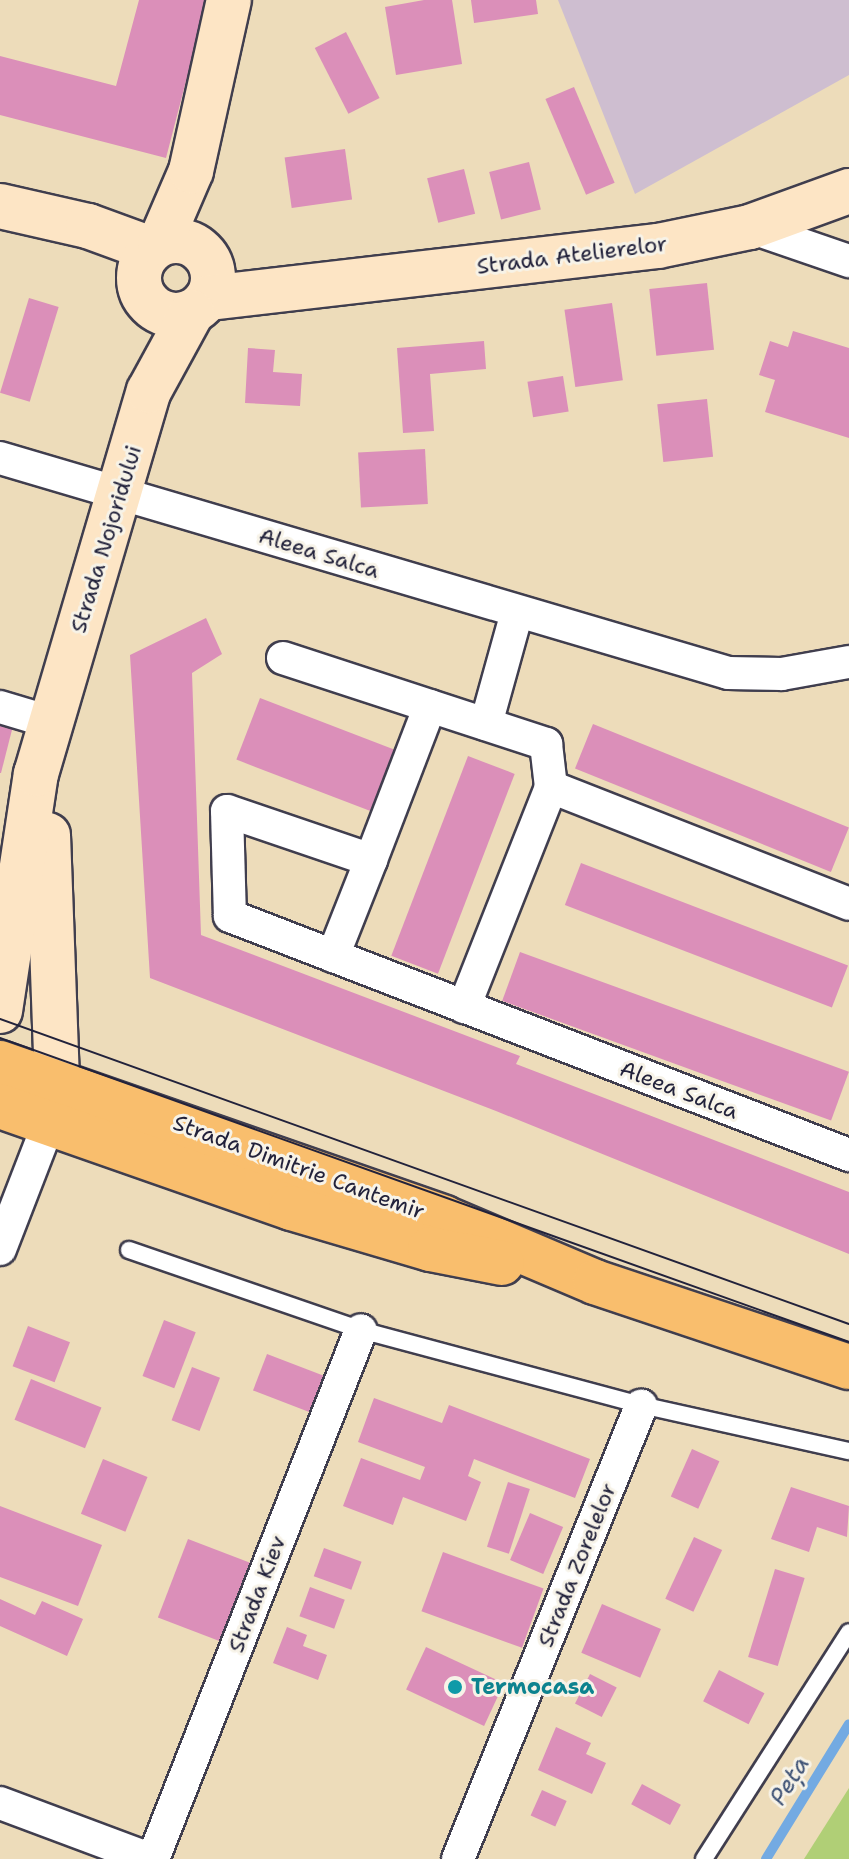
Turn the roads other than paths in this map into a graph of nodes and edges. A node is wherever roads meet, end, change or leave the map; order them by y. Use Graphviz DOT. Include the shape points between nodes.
graph roads {
  1 [pos="229,0"];
  2 [pos="849,191"];
  3 [pos="0,206"];
  4 [pos="750,227"];
  5 [pos="849,261"];
  6 [pos="175,274"];
  7 [pos="0,458"];
  8 [pos="121,493"];
  9 [pos="517,612"];
  10 [pos="283,658"];
  11 [pos="849,662"];
  12 [pos="430,706"];
  13 [pos="0,707"];
  14 [pos="50,722"];
  15 [pos="486,724"];
  16 [pos="36,774"];
  17 [pos="551,787"];
  18 [pos="0,855"];
  19 [pos="371,860"];
  20 [pos="849,904"];
  21 [pos="333,956"];
  22 [pos="464,1007"];
  23 [pos="0,1011"];
  24 [pos="0,1063"];
  25 [pos="57,1081"];
  26 [pos="0,1106"];
  27 [pos="48,1125"];
  28 [pos="849,1155"];
  29 [pos="0,1249"];
  30 [pos="129,1250"];
  31 [pos="595,1282"];
  32 [pos="361,1330"];
  33 [pos="849,1367"];
  34 [pos="641,1405"];
  35 [pos="849,1451"];
  36 [pos="849,1632"];
  37 [pos="0,1803"];
  38 [pos="152,1859"];
  39 [pos="458,1859"];
  40 [pos="704,1859"];
  1 -- 6 [label="main road" via="191,171"];
  2 -- 4 [label="main road, Strada Atelierelor"];
  3 -- 6 [label="main road" via="88,226 119,252"];
  4 -- 5 [label="street"];
  4 -- 6 [label="main road, Strada Atelierelor" via="658,246 287,288"];
  6 -- 8 [label="main road, Strada Nojoridului"];
  7 -- 8 [label="street, Aleea Salca"];
  8 -- 9 [label="street, Aleea Salca"];
  8 -- 14 [label="main road, Strada Nojoridului"];
  9 -- 11 [label="street, Aleea Salca" via="728,673 782,674"];
  9 -- 15 [label="street"];
  10 -- 12 [label="street"];
  12 -- 15 [label="street"];
  12 -- 19 [label="street"];
  13 -- 14 [label="street"];
  14 -- 16 [label="main road, Strada Nojoridului"];
  15 -- 17 [label="street" via="546,744"];
  16 -- 18 [label="main road"];
  16 -- 23 [label="main road, Strada Nojoridului"];
  16 -- 25 [label="main road, Strada Nojoridului" via="48,826"];
  17 -- 20 [label="street"];
  17 -- 22 [label="street"];
  19 -- 21 [label="street"];
  19 -- 21 [label="street, Aleea Salca" via="227,811 230,916"];
  21 -- 22 [label="street, Aleea Salca"];
  22 -- 28 [label="street, Aleea Salca"];
  24 -- 25 [label="main road, Strada Dimitrie Cantemir"];
  25 -- 27 [label="main road, Strada Nojoridului"];
  25 -- 31 [label="main road, Strada Dimitrie Cantemir" via="444,1218"];
  26 -- 27 [label="main road, Strada Dimitrie Cantemir"];
  27 -- 29 [label="street"];
  27 -- 31 [label="main road, Strada Dimitrie Cantemir" via="416,1245"];
  30 -- 32 [label="lane"];
  31 -- 33 [label="main road, Strada Dimitrie Cantemir"];
  32 -- 34 [label="lane"];
  32 -- 38 [label="street, Strada Kiev"];
  34 -- 35 [label="lane"];
  34 -- 39 [label="street, Strada Zorelelor"];
  36 -- 40 [label="lane"];
  37 -- 38 [label="street"];
}
